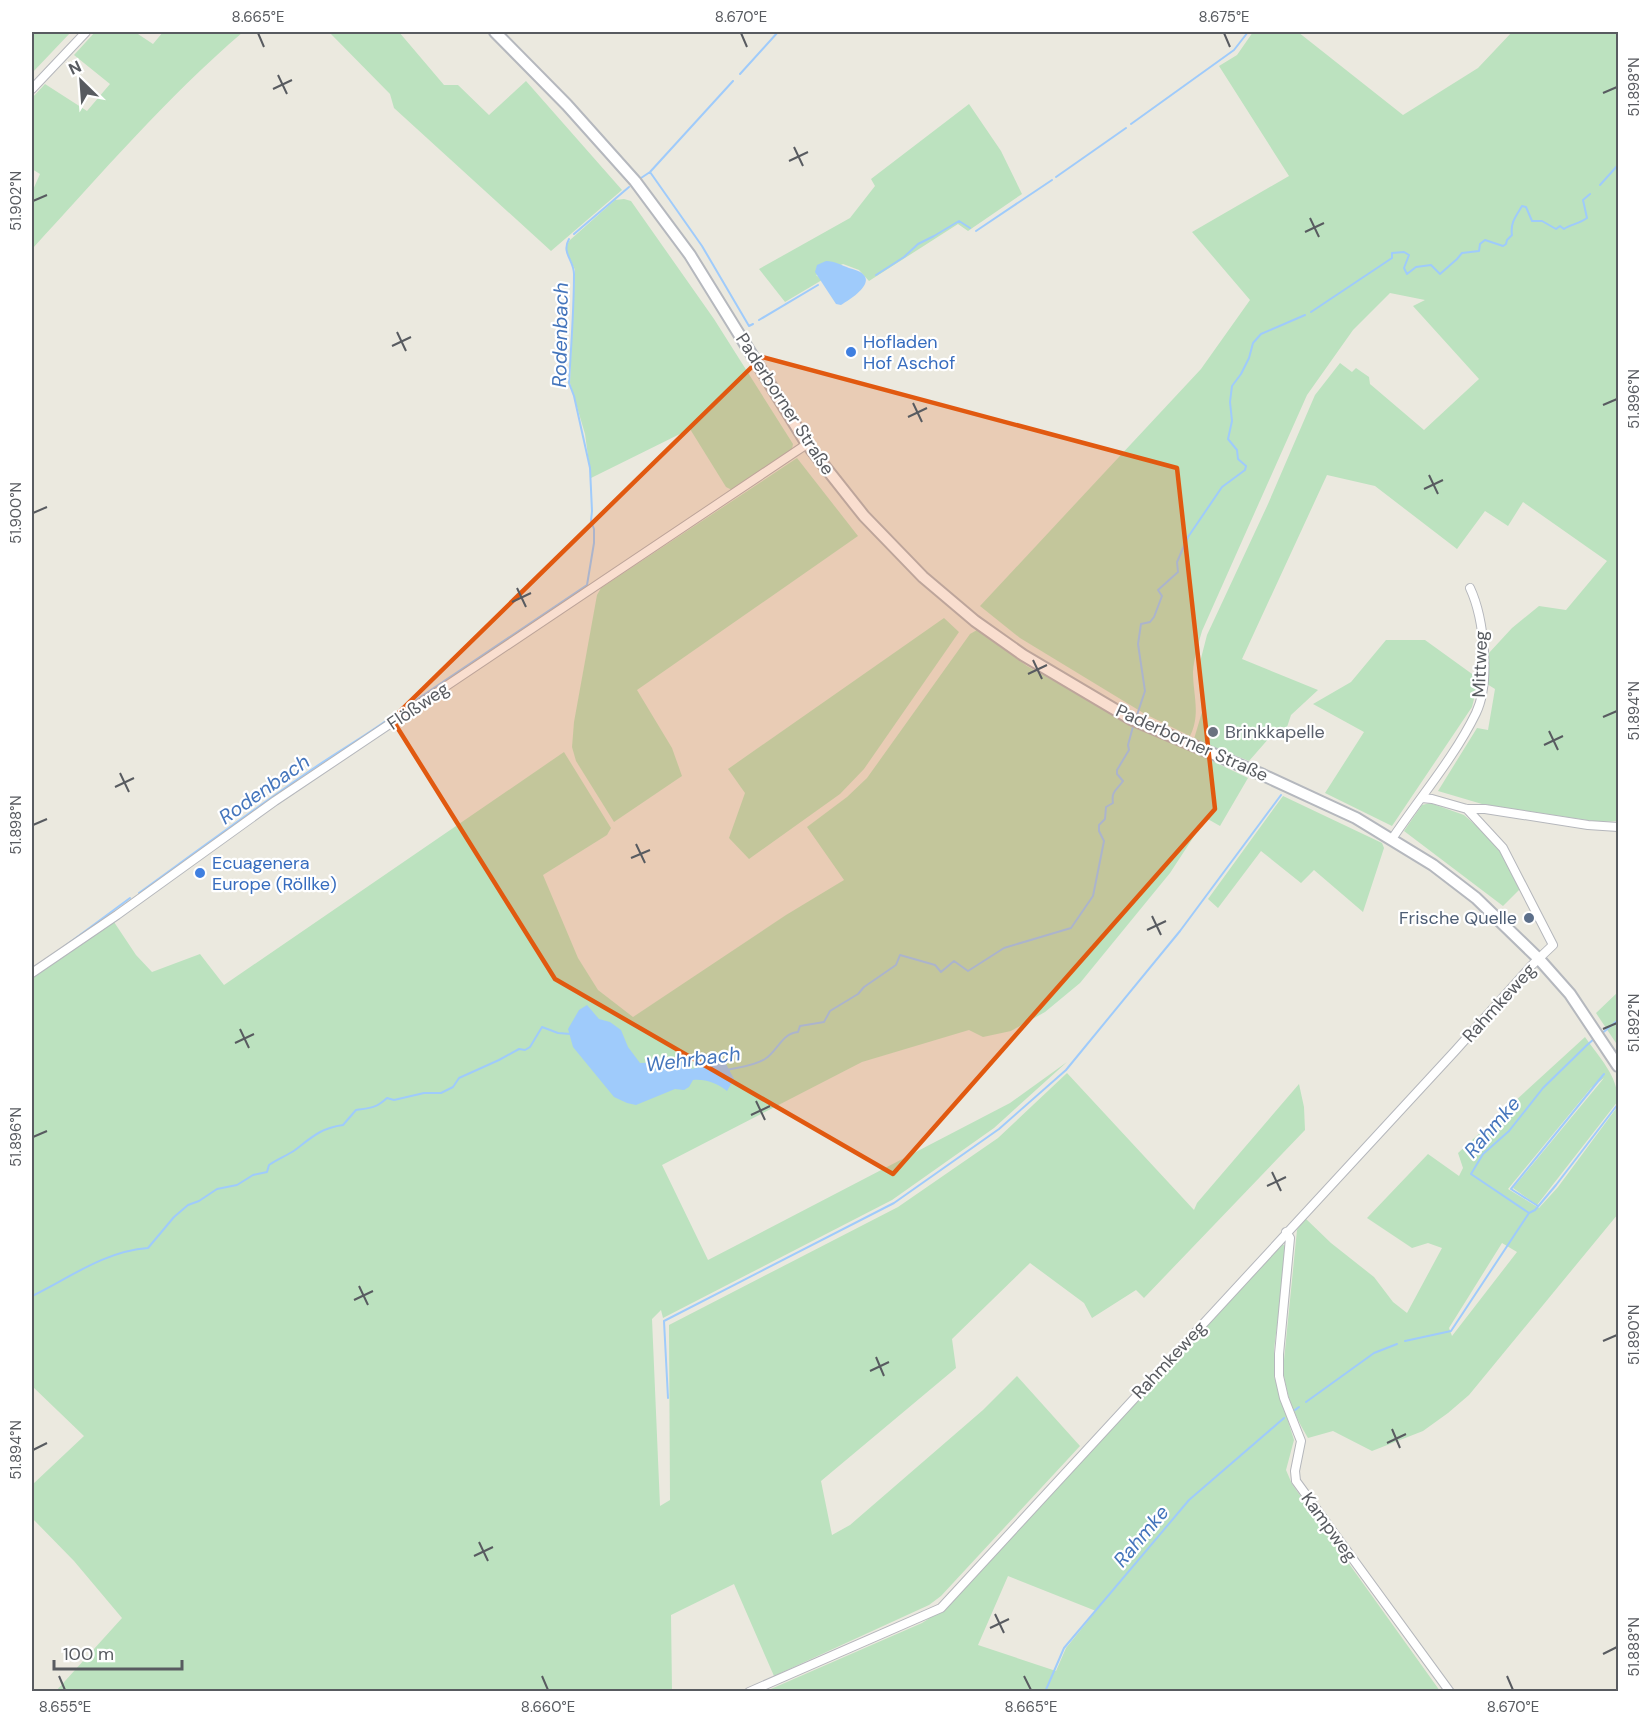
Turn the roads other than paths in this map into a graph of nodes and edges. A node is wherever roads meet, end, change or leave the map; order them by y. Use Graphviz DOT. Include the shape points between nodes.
graph roads {
  1 [pos="86,32"];
  2 [pos="495,32"];
  3 [pos="32,89"];
  4 [pos="807,444"];
  5 [pos="1470,588"];
  6 [pos="1422,798"];
  7 [pos="1467,808"];
  8 [pos="1618,827"];
  9 [pos="1392,839"];
  10 [pos="1539,959"];
  11 [pos="32,972"];
  12 [pos="1618,1066"];
  13 [pos="1286,1232"];
  14 [pos="749,1692"];
  15 [pos="1450,1692"];
  1 -- 3 [label="street"];
  2 -- 4 [label="main road, Paderborner Straße" via="603,144 664,219"];
  4 -- 9 [label="main road, Paderborner Straße" via="834,480 923,577 1023,655 1145,726 1316,799"];
  4 -- 11 [label="street, Flößweg" via="275,801"];
  5 -- 6 [label="street, Mittweg" via="1481,621 1481,699 1477,712"];
  6 -- 7 [label="street"];
  6 -- 9 [label="street, Mittweg"];
  7 -- 8 [label="street"];
  7 -- 10 [label="street" via="1503,848 1553,945"];
  9 -- 10 [label="main road, Paderborner Straße" via="1476,898"];
  10 -- 12 [label="main road, Paderborner Straße" via="1570,994"];
  10 -- 13 [label="street, Rahmkeweg"];
  13 -- 14 [label="street, Rahmkeweg" via="941,1608"];
  13 -- 15 [label="street, Kampweg" via="1290,1238 1279,1376 1301,1441 1296,1481"];
}
